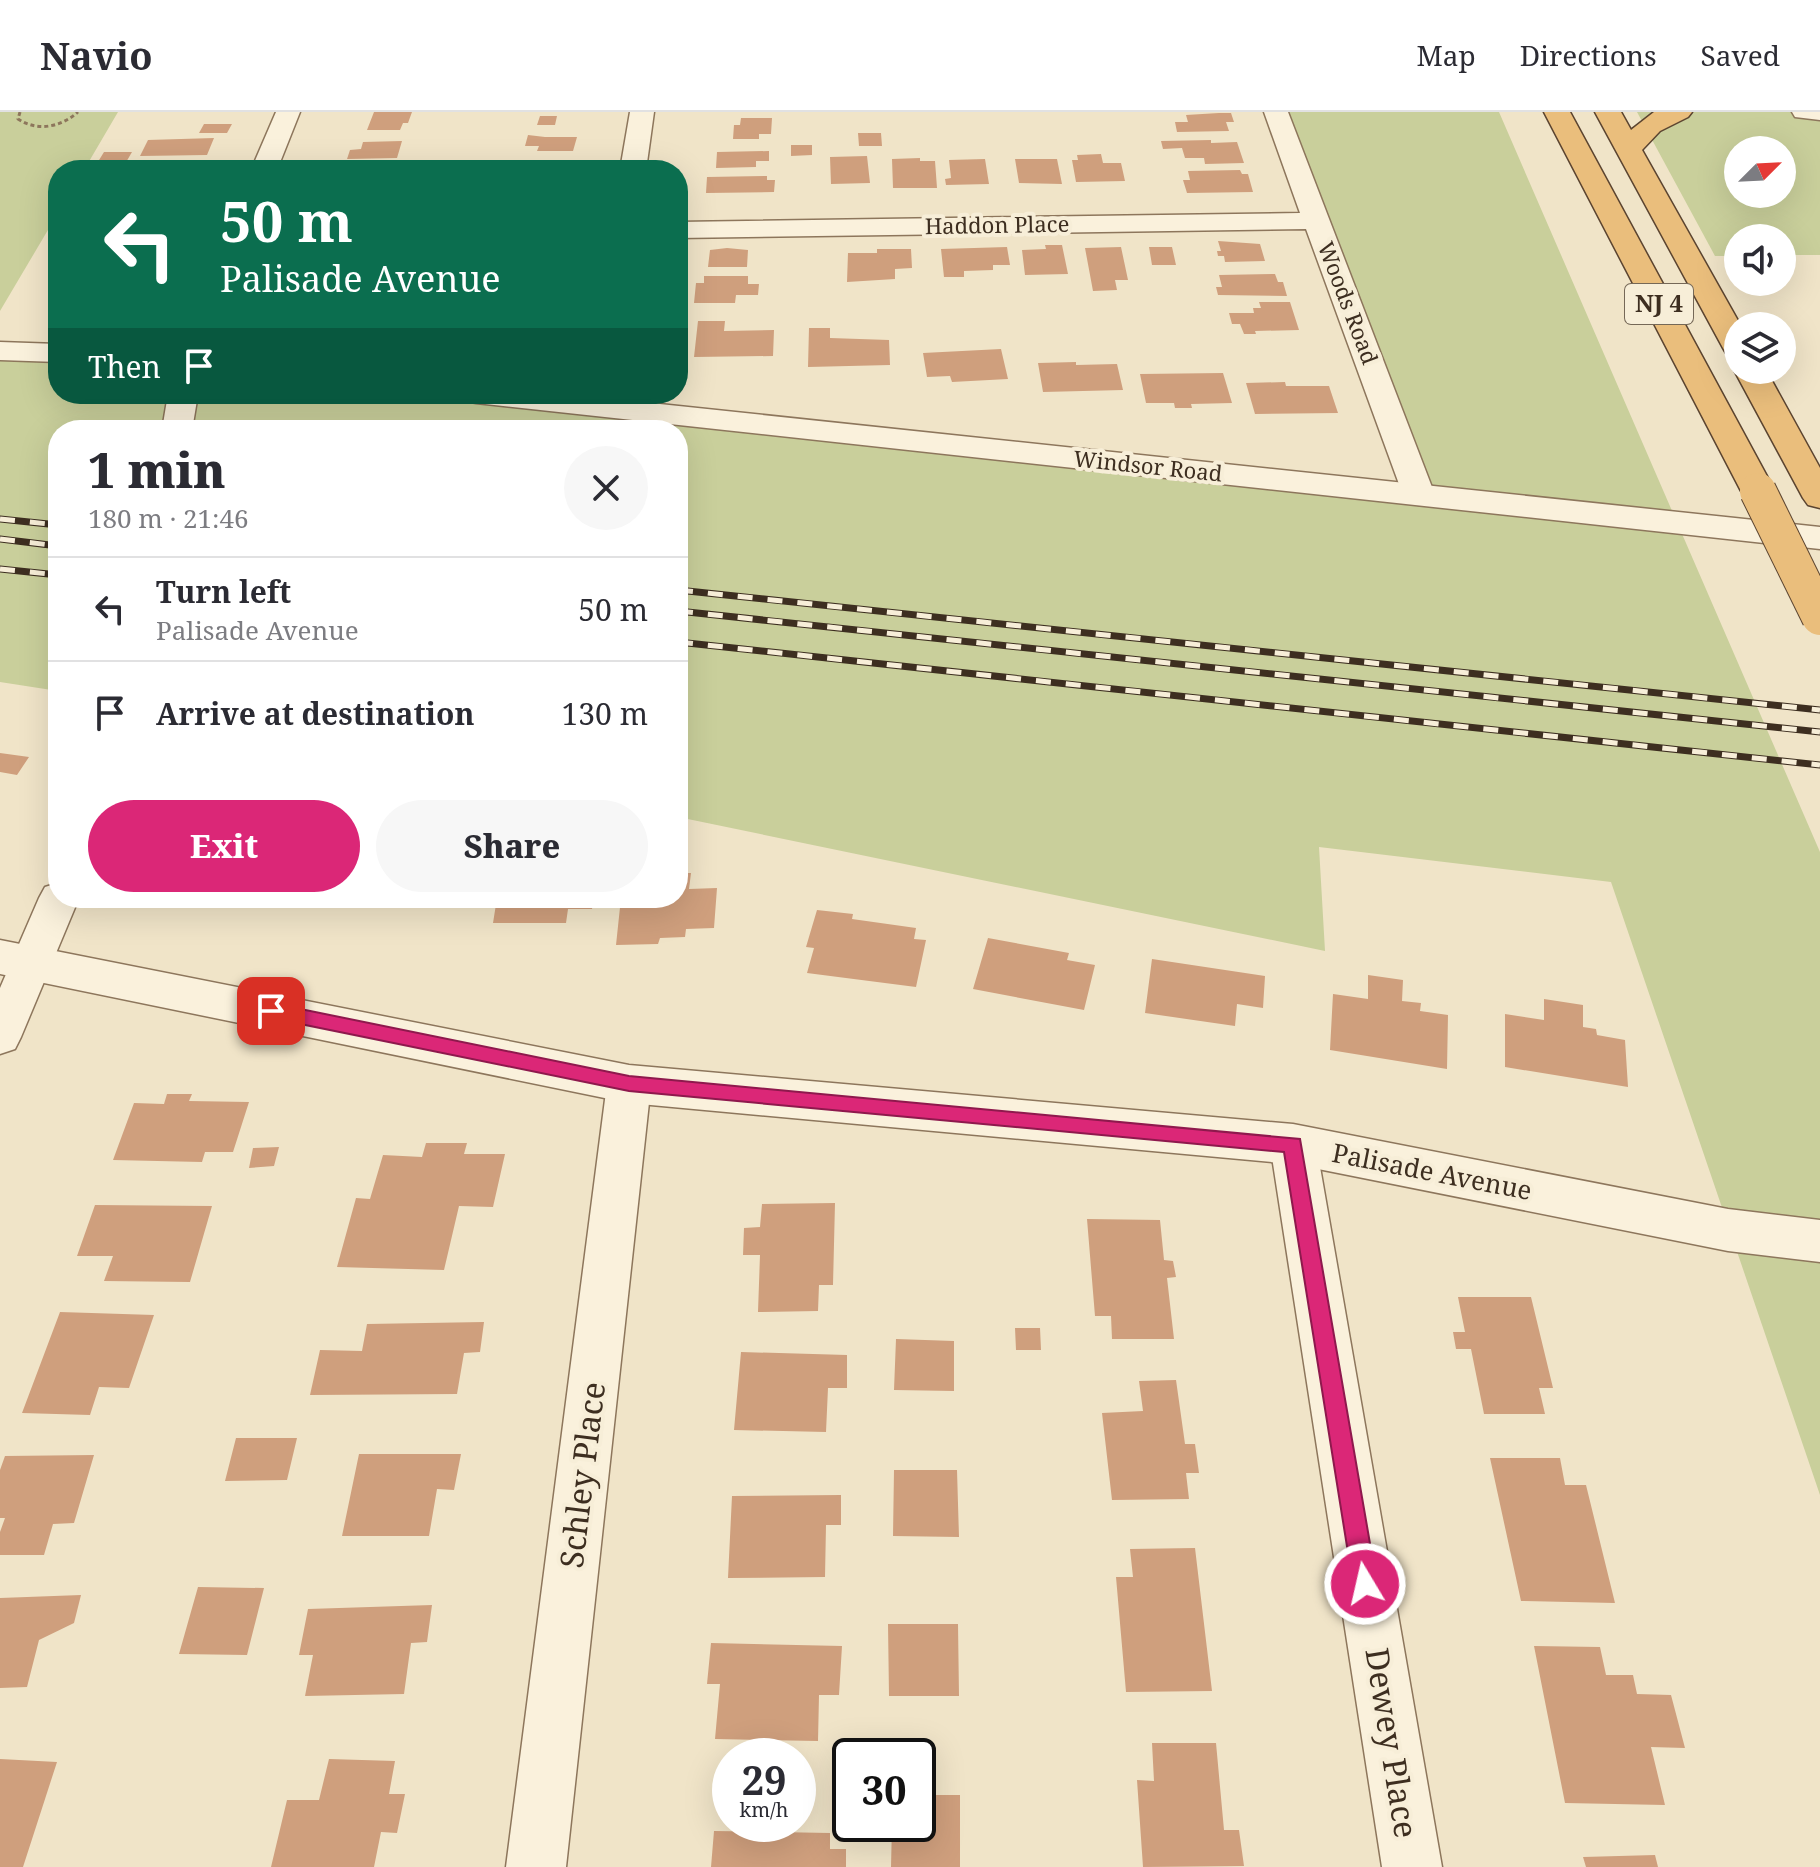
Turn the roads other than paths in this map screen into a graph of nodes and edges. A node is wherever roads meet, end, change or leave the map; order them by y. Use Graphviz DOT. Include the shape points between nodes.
graph roads {
  1 [pos="288,112"];
  2 [pos="642,112"];
  3 [pos="1276,112"];
  4 [pos="1608,112"];
  5 [pos="1679,112"];
  6 [pos="1804,112"];
  7 [pos="1820,113"];
  8 [pos="1556,114"];
  9 [pos="1629,150"];
  10 [pos="268,160"];
  11 [pos="635,160"];
  12 [pos="1317,221"];
  13 [pos="688,230"];
  14 [pos="1724,323"];
  15 [pos="0,351"];
  16 [pos="48,353"];
  17 [pos="1758,384"];
  18 [pos="623,404"];
  19 [pos="1419,495"];
  20 [pos="1820,498"];
  21 [pos="1820,538"];
  22 [pos="1820,617"];
  23 [pos="52,908"];
  24 [pos="16,959"];
  25 [pos="0,1037"];
  26 [pos="629,1084"];
  27 [pos="1293,1144"];
  28 [pos="1820,1241"];
  29 [pos="536,1867"];
  30 [pos="1412,1867"];
  1 -- 10 [label="street"];
  2 -- 11 [label="street"];
  3 -- 12 [label="street, Woods Road"];
  4 -- 9 [label="highway, NJ 4"];
  5 -- 9 [label="highway" via="1648,125"];
  6 -- 7 [label="street"];
  8 -- 22 [label="highway, NJ 4, bridge"];
  9 -- 14 [label="highway, NJ 4"];
  12 -- 13 [label="street, Haddon Place"];
  12 -- 19 [label="street, Woods Road"];
  15 -- 16 [label="street"];
  17 -- 20 [label="highway"];
  18 -- 19 [label="street, Windsor Road"];
  19 -- 21 [label="street, Windsor Road"];
  23 -- 24 [label="street"];
  24 -- 25 [label="street"];
  24 -- 26 [label="street, Palisade Avenue"];
  26 -- 27 [label="street, Palisade Avenue"];
  26 -- 29 [label="street, Schley Place"];
  27 -- 28 [label="street, Palisade Avenue" via="1728,1230"];
  27 -- 30 [label="street, Dewey Place"];
}
